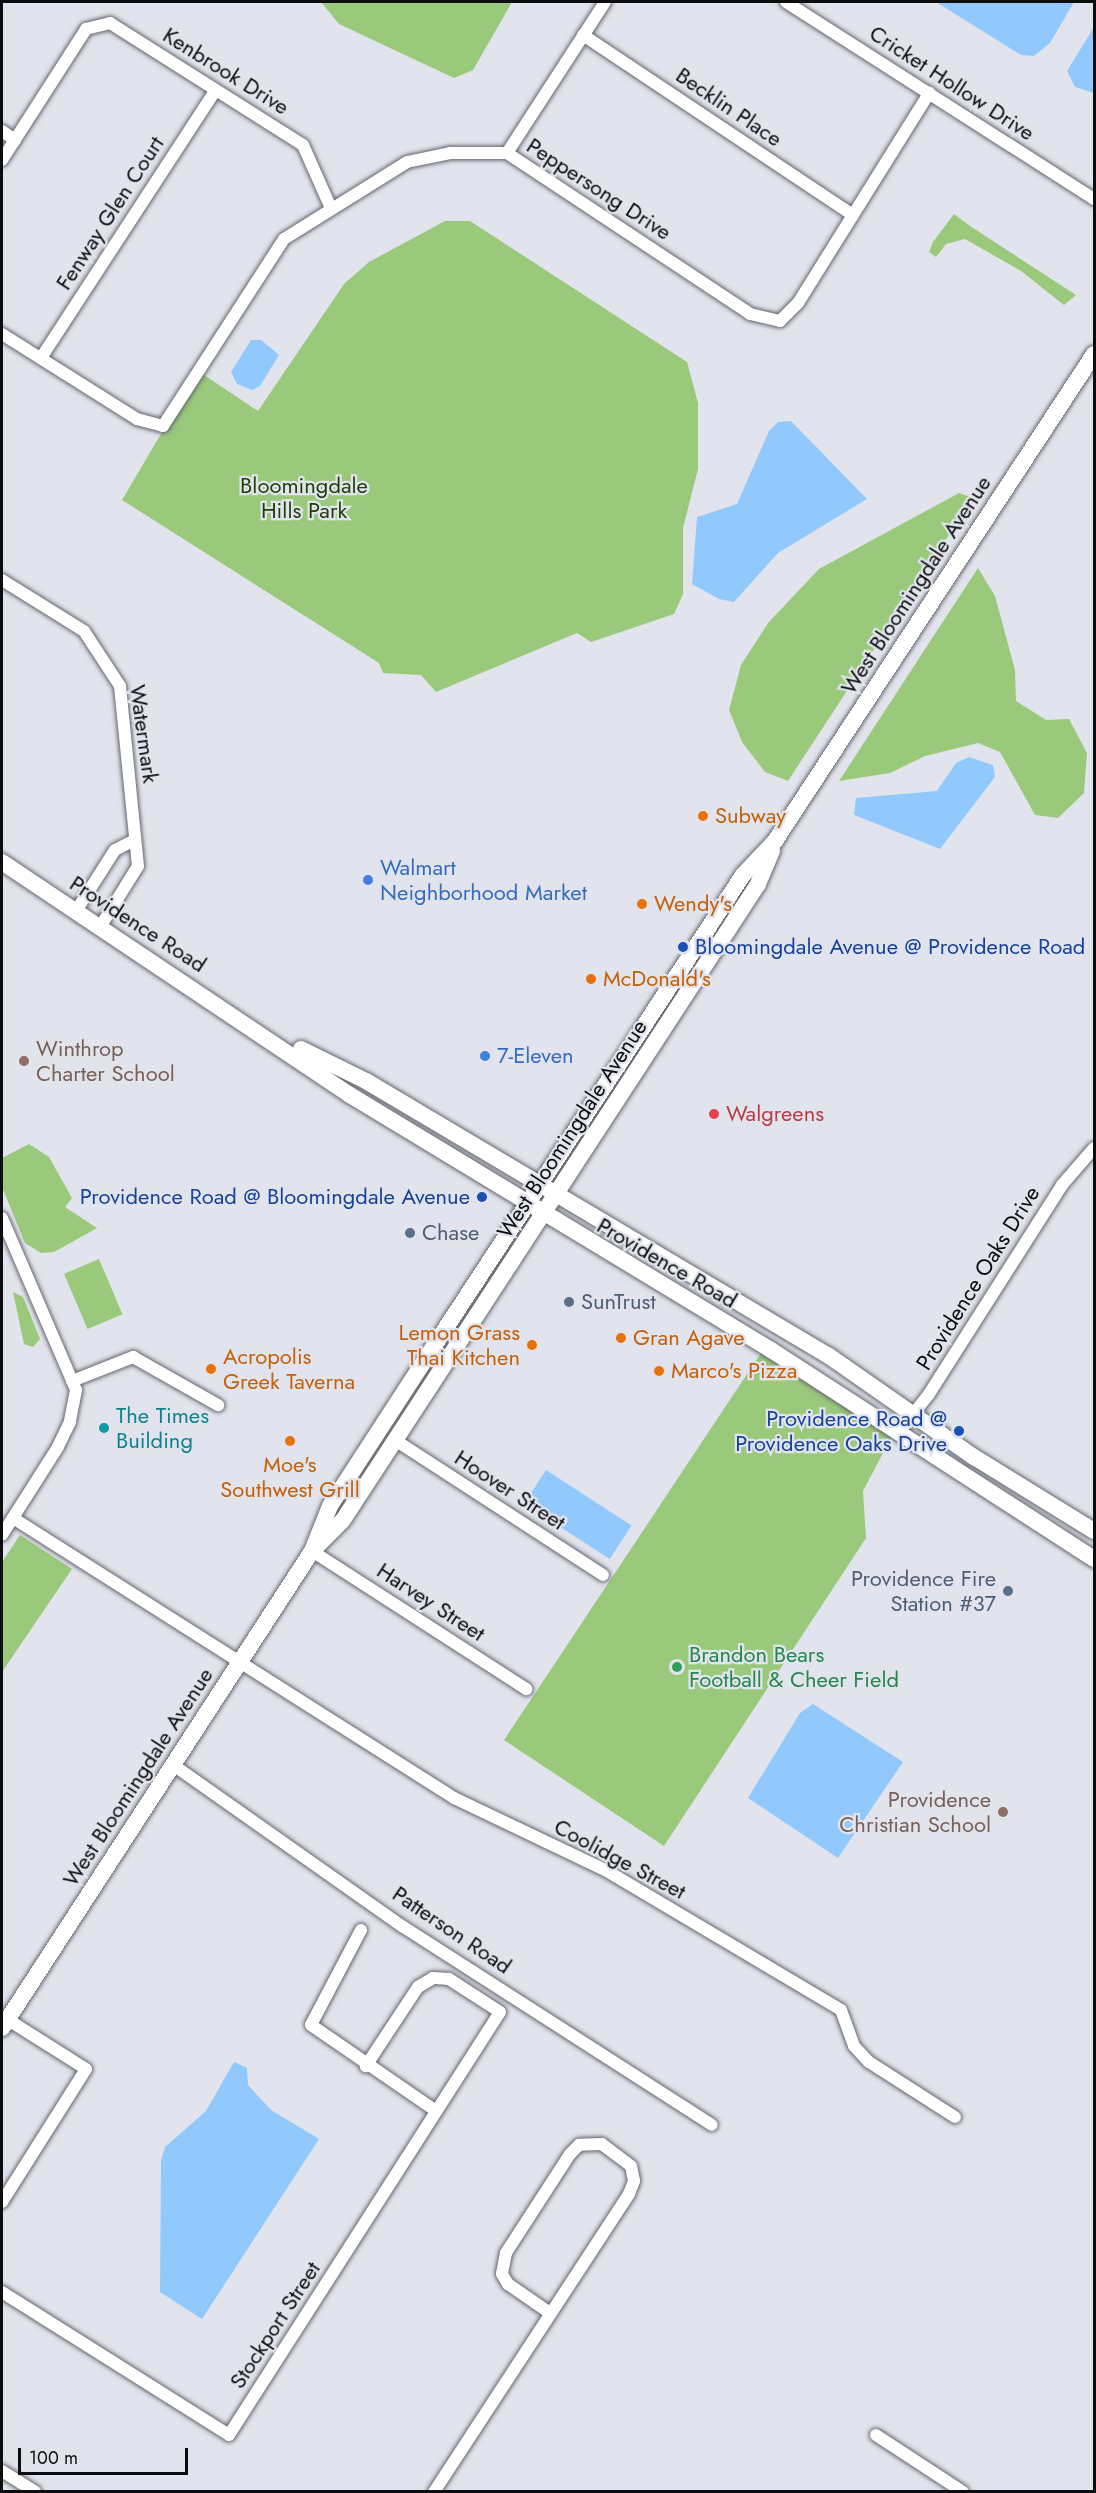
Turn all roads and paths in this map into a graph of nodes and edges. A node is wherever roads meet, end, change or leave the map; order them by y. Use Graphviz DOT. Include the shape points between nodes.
graph roads {
  1 [pos="605,2"];
  2 [pos="786,2"];
  3 [pos="583,35"];
  4 [pos="215,91"];
  5 [pos="929,93"];
  6 [pos="2,131"];
  7 [pos="15,140"];
  8 [pos="507,153"];
  9 [pos="2,160"];
  10 [pos="1095,199"];
  11 [pos="330,206"];
  12 [pos="851,214"];
  13 [pos="2,334"];
  14 [pos="1095,354"];
  15 [pos="41,358"];
  16 [pos="2,580"];
  17 [pos="135,840"];
  18 [pos="775,842"];
  19 [pos="2,862"];
  20 [pos="76,911"];
  21 [pos="100,927"];
  22 [pos="250,1023"];
  23 [pos="1095,1148"];
  24 [pos="540,1184"];
  25 [pos="556,1194"];
  26 [pos="527,1204"];
  27 [pos="542,1215"];
  28 [pos="3,1225"];
  29 [pos="72,1381"];
  30 [pos="218,1405"];
  31 [pos="912,1412"];
  32 [pos="899,1432"];
  33 [pos="375,1437"];
  34 [pos="395,1440"];
  35 [pos="12,1518"];
  36 [pos="343,1520"];
  37 [pos="1095,1531"];
  38 [pos="2,1535"];
  39 [pos="312,1551"];
  40 [pos="1095,1559"];
  41 [pos="603,1575"];
  42 [pos="240,1661"];
  43 [pos="526,1689"];
  44 [pos="172,1764"];
  45 [pos="361,1930"];
  46 [pos="4,2023"];
  47 [pos="366,2066"];
  48 [pos="436,2111"];
  49 [pos="955,2117"];
  50 [pos="712,2126"];
  51 [pos="2,2202"];
  52 [pos="2,2292"];
  53 [pos="550,2313"];
  54 [pos="876,2435"];
  55 [pos="2,2471"];
  56 [pos="35,2492"];
  57 [pos="434,2492"];
  58 [pos="963,2492"];
  1 -- 3 [label="street"];
  2 -- 5 [label="street, Cricket Hollow Drive"];
  3 -- 8 [label="street"];
  3 -- 12 [label="street, Becklin Place"];
  4 -- 7 [label="street, Kenbrook Drive" via="110,23 86,29"];
  4 -- 11 [label="street, Kenbrook Drive" via="303,145"];
  4 -- 15 [label="street, Fenway Glen Court"];
  5 -- 10 [label="street, Cricket Hollow Drive"];
  5 -- 12 [label="street, Peppersong Drive"];
  6 -- 7 [label="street"];
  7 -- 9 [label="street, Kenbrook Drive"];
  8 -- 11 [label="street, Peppersong Drive" via="450,153 407,162"];
  8 -- 12 [label="street, Peppersong Drive" via="750,314 773,323 791,313"];
  11 -- 15 [label="street, Peppersong Drive" via="284,239 163,426 137,419"];
  13 -- 15 [label="street, Peppersong Drive"];
  14 -- 18 [label="main road, West Bloomingdale Avenue"];
  16 -- 17 [label="street, Watermark" via="84,631 120,686"];
  17 -- 20 [label="street" via="114,850"];
  17 -- 21 [label="street, Watermark" via="138,866"];
  18 -- 24 [label="main road, West Bloomingdale Avenue" via="743,875"];
  18 -- 25 [label="main road, West Bloomingdale Avenue" via="758,884"];
  19 -- 20 [label="main road, Providence Road"];
  20 -- 21 [label="main road, Providence Road"];
  21 -- 22 [label="main road, Providence Road"];
  22 -- 24 [label="main road, Providence Road" via="366,1081"];
  22 -- 26 [label="main road, Providence Road" via="350,1095"];
  23 -- 31 [label="street, Providence Oaks Drive" via="1062,1185"];
  24 -- 25 [label="main road, Providence Road"];
  24 -- 26 [label="main road, West Bloomingdale Avenue"];
  25 -- 27 [label="main road, West Bloomingdale Avenue"];
  25 -- 31 [label="main road, Providence Road" via="829,1356"];
  26 -- 27 [label="main road, Providence Road"];
  26 -- 33 [label="main road, West Bloomingdale Avenue"];
  27 -- 32 [label="main road, Providence Road"];
  27 -- 34 [label="main road, West Bloomingdale Avenue"];
  28 -- 29 [label="street"];
  29 -- 30 [label="street" via="133,1357"];
  29 -- 35 [label="street" via="70,1422"];
  31 -- 32 [label="street, Providence Oaks Drive"];
  31 -- 37 [label="main road, Providence Road"];
  32 -- 40 [label="main road, Providence Road"];
  33 -- 36 [label="main road" via="377,1451 345,1501"];
  33 -- 39 [label="main road, West Bloomingdale Avenue" via="330,1506"];
  34 -- 36 [label="main road, West Bloomingdale Avenue"];
  34 -- 41 [label="street, Hoover Street"];
  35 -- 38 [label="street"];
  35 -- 42 [label="street, Coolidge Street"];
  36 -- 39 [label="main road, West Bloomingdale Avenue"];
  39 -- 42 [label="main road, West Bloomingdale Avenue"];
  39 -- 43 [label="street, Harvey Street"];
  42 -- 44 [label="main road, West Bloomingdale Avenue"];
  42 -- 49 [label="street, Coolidge Street" via="454,1798 607,1871 841,2010 854,2046 868,2062"];
  44 -- 46 [label="main road, West Bloomingdale Avenue"];
  44 -- 50 [label="street, Patterson Road" via="402,1926"];
  45 -- 47 [label="street" via="311,2025"];
  46 -- 51 [label="street" via="86,2069"];
  47 -- 48 [label="street"];
  47 -- 48 [label="street, Stockport Street" via="418,1987 433,1978 449,1979 500,2012"];
  48 -- 52 [label="street, Stockport Street" via="229,2435"];
  53 -- 53 [label="street" via="634,2181 631,2166 602,2144 579,2145 570,2154 506,2253 502,2274 507,2284"];
  53 -- 57 [label="street"];
  54 -- 58 [label="street"];
  55 -- 56 [label="street"];
}
